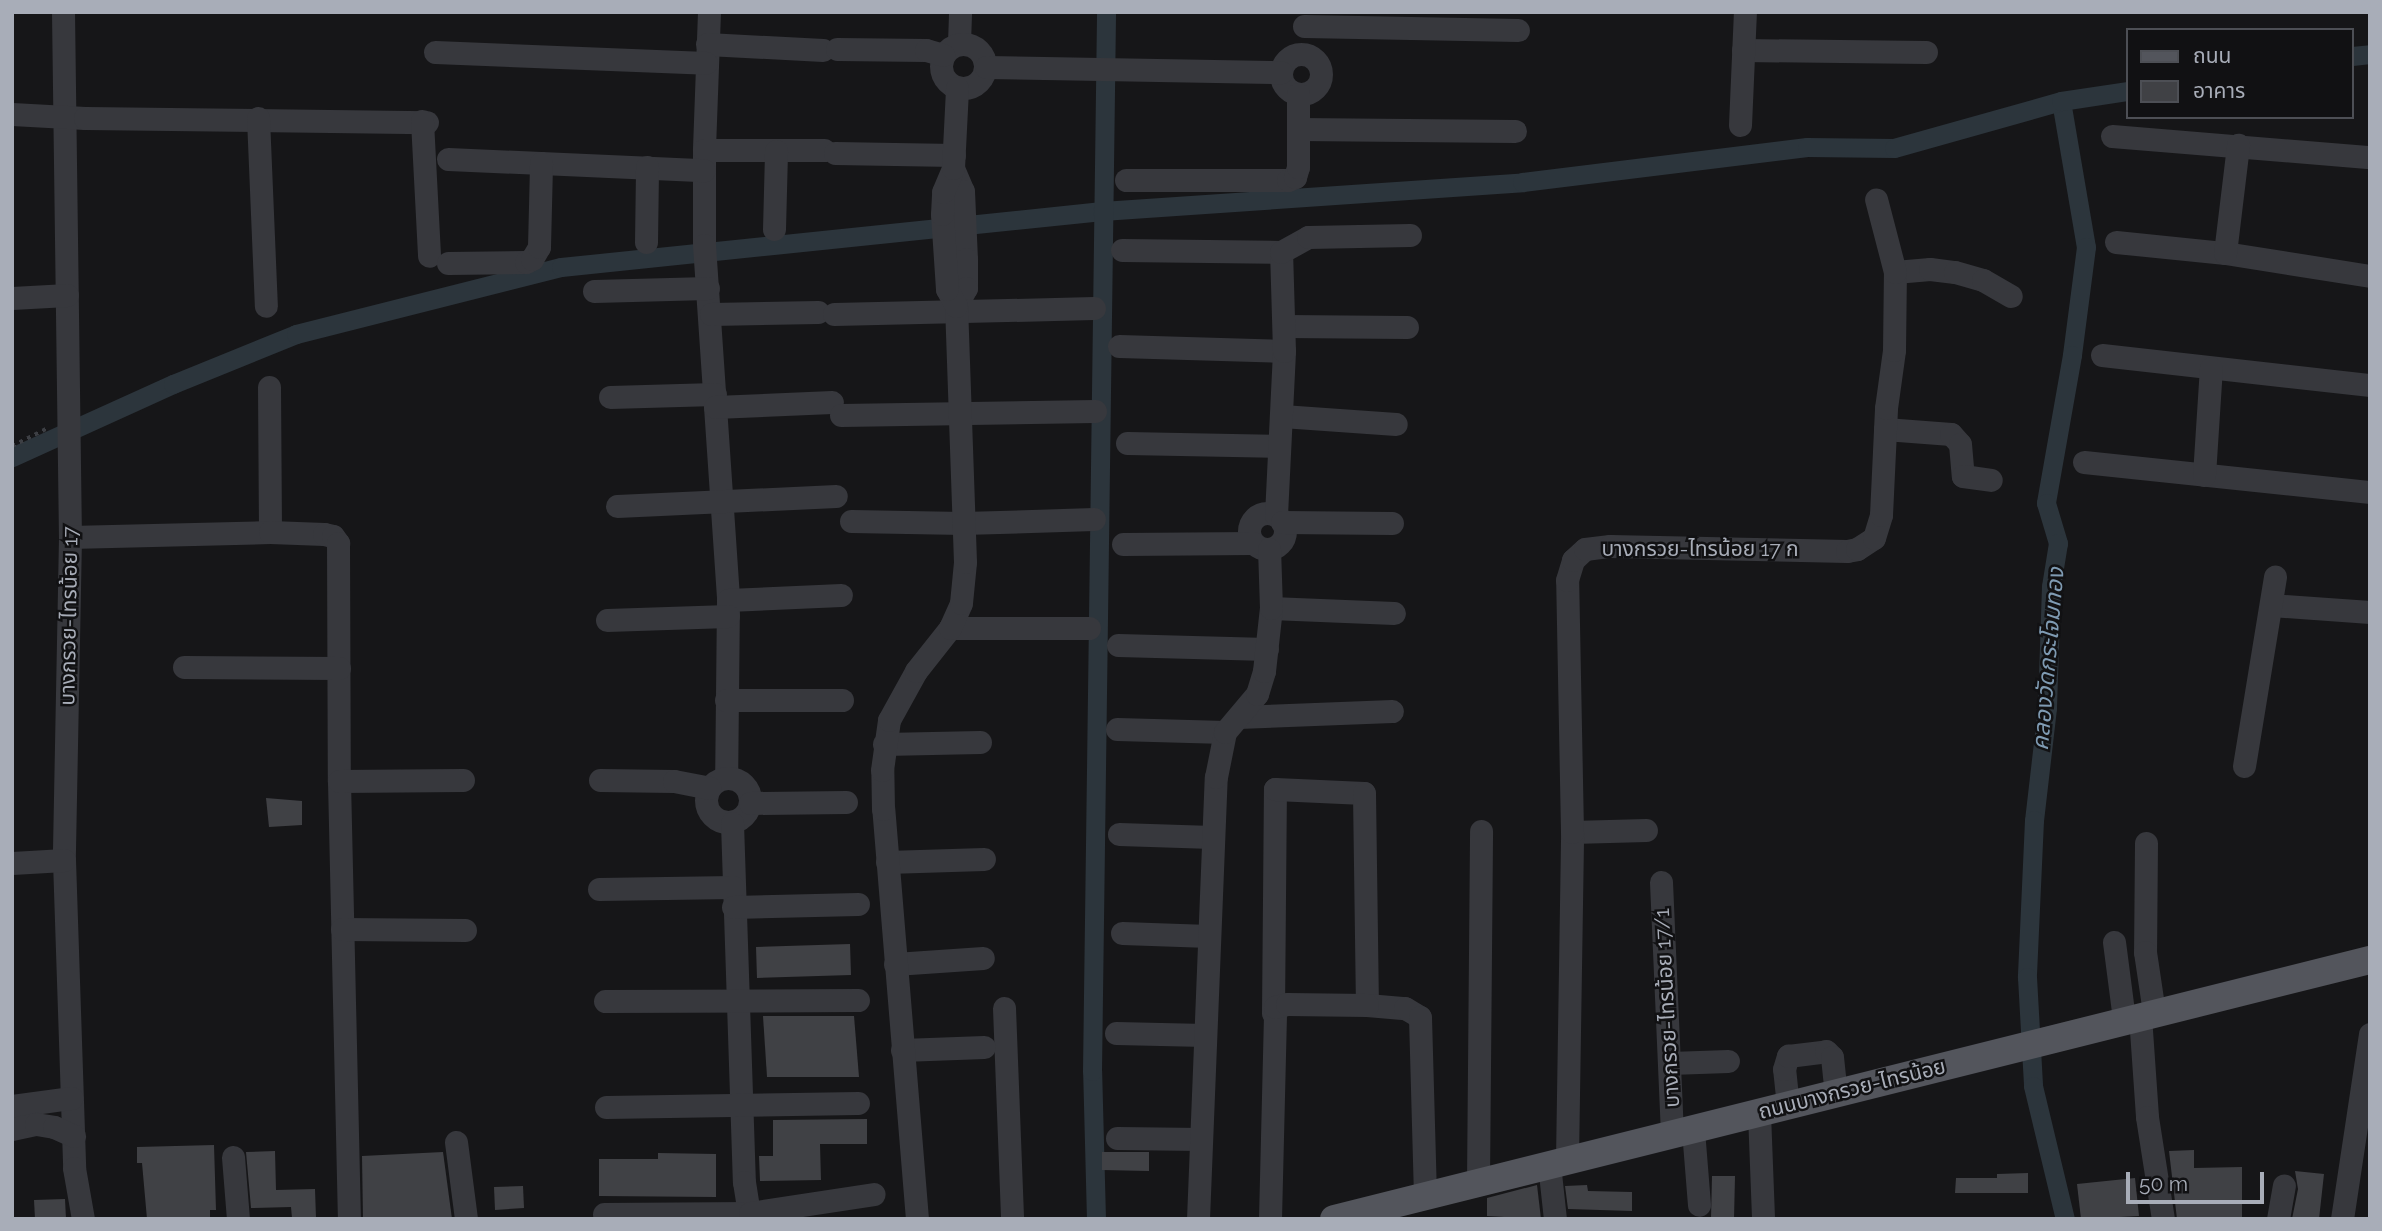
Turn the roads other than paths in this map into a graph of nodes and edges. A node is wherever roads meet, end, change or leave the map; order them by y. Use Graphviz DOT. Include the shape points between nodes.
graph roads {
  1 [pos="63,12"];
  2 [pos="709,12"];
  3 [pos="960,12"];
  4 [pos="1745,12"];
  5 [pos="1305,19"];
  6 [pos="1518,30"];
  7 [pos="951,49"];
  8 [pos="1743,50"];
  9 [pos="435,52"];
  10 [pos="1926,52"];
  11 [pos="707,54"];
  12 [pos="1303,54"];
  13 [pos="986,67"];
  14 [pos="1280,72"];
  15 [pos="957,88"];
  16 [pos="1298,94"];
  17 [pos="12,114"];
  18 [pos="65,116"];
  19 [pos="258,118"];
  20 [pos="1740,125"];
  21 [pos="1298,129"];
  22 [pos="1515,131"];
  23 [pos="2112,136"];
  24 [pos="2238,145"];
  25 [pos="776,151"];
  26 [pos="2370,157"];
  27 [pos="448,159"];
  28 [pos="704,160"];
  29 [pos="953,162"];
  30 [pos="541,163"];
  31 [pos="647,167"];
  32 [pos="1126,180"];
  33 [pos="1876,199"];
  34 [pos="774,229"];
  35 [pos="1410,235"];
  36 [pos="646,242"];
  37 [pos="2116,243"];
  38 [pos="1122,250"];
  39 [pos="1281,252"];
  40 [pos="2225,253"];
  41 [pos="706,266"];
  42 [pos="1895,272"];
  43 [pos="2370,276"];
  44 [pos="594,291"];
  45 [pos="67,295"];
  46 [pos="2011,296"];
  47 [pos="12,298"];
  48 [pos="266,306"];
  49 [pos="956,309"];
  50 [pos="1094,309"];
  51 [pos="711,314"];
  52 [pos="1283,326"];
  53 [pos="1407,327"];
  54 [pos="1119,346"];
  55 [pos="1284,351"];
  56 [pos="2102,355"];
  57 [pos="2211,368"];
  58 [pos="2370,385"];
  59 [pos="269,387"];
  60 [pos="610,397"];
  61 [pos="715,401"];
  62 [pos="1095,411"];
  63 [pos="960,415"];
  64 [pos="1282,416"];
  65 [pos="1396,424"];
  66 [pos="1885,429"];
  67 [pos="1127,443"];
  68 [pos="1279,446"];
  69 [pos="2084,462"];
  70 [pos="2204,475"];
  71 [pos="1991,480"];
  72 [pos="2370,492"];
  73 [pos="836,496"];
  74 [pos="721,501"];
  75 [pos="617,506"];
  76 [pos="1279,518"];
  77 [pos="1094,519"];
  78 [pos="851,522"];
  79 [pos="964,523"];
  80 [pos="1392,523"];
  81 [pos="270,532"];
  82 [pos="70,537"];
  83 [pos="1123,544"];
  84 [pos="1261,546"];
  85 [pos="2275,577"];
  86 [pos="841,595"];
  87 [pos="2271,605"];
  88 [pos="728,608"];
  89 [pos="1271,608"];
  90 [pos="2370,612"];
  91 [pos="1394,613"];
  92 [pos="607,620"];
  93 [pos="950,628"];
  94 [pos="1088,628"];
  95 [pos="1118,645"];
  96 [pos="1268,649"];
  97 [pos="184,667"];
  98 [pos="339,668"];
  99 [pos="726,700"];
  100 [pos="842,700"];
  101 [pos="1392,711"];
  102 [pos="1232,724"];
  103 [pos="1117,729"];
  104 [pos="980,742"];
  105 [pos="884,744"];
  106 [pos="2244,765"];
  107 [pos="463,779"];
  108 [pos="600,780"];
  109 [pos="339,781"];
  110 [pos="717,783"];
  111 [pos="846,802"];
  112 [pos="750,803"];
  113 [pos="732,823"];
  114 [pos="1646,830"];
  115 [pos="1481,831"];
  116 [pos="1572,832"];
  117 [pos="1119,834"];
  118 [pos="1212,837"];
  119 [pos="2146,843"];
  120 [pos="984,859"];
  121 [pos="64,860"];
  122 [pos="887,862"];
  123 [pos="12,863"];
  124 [pos="1661,882"];
  125 [pos="599,889"];
  126 [pos="733,897"];
  127 [pos="858,904"];
  128 [pos="342,929"];
  129 [pos="465,930"];
  130 [pos="1122,933"];
  131 [pos="1209,936"];
  132 [pos="2114,942"];
  133 [pos="983,958"];
  134 [pos="2370,960"];
  135 [pos="895,964"];
  136 [pos="858,1000"];
  137 [pos="605,1001"];
  138 [pos="739,1002"];
  139 [pos="1367,1005"];
  140 [pos="1004,1008"];
  141 [pos="1273,1013"];
  142 [pos="2139,1016"];
  143 [pos="1116,1032"];
  144 [pos="2370,1034"];
  145 [pos="1205,1035"];
  146 [pos="984,1047"];
  147 [pos="902,1050"];
  148 [pos="1728,1061"];
  149 [pos="1670,1063"];
  150 [pos="1836,1093"];
  151 [pos="71,1098"];
  152 [pos="858,1103"];
  153 [pos="12,1106"];
  154 [pos="743,1106"];
  155 [pos="1788,1106"];
  156 [pos="606,1107"];
  157 [pos="1759,1113"];
  158 [pos="12,1129"];
  159 [pos="1682,1133"];
  160 [pos="74,1136"];
  161 [pos="1116,1138"];
  162 [pos="1200,1139"];
  163 [pos="456,1142"];
  164 [pos="233,1157"];
  165 [pos="1558,1162"];
  166 [pos="1478,1182"];
  167 [pos="2284,1185"];
  168 [pos="874,1194"];
  169 [pos="1425,1196"];
  170 [pos="1699,1205"];
  171 [pos="1383,1212"];
  172 [pos="604,1214"];
  173 [pos="741,1216"];
  174 [pos="83,1219"];
  175 [pos="238,1219"];
  176 [pos="349,1219"];
  177 [pos="466,1219"];
  178 [pos="917,1219"];
  179 [pos="1012,1219"];
  180 [pos="1198,1219"];
  181 [pos="1270,1219"];
  182 [pos="1334,1219"];
  183 [pos="1555,1219"];
  184 [pos="1763,1219"];
  185 [pos="2163,1219"];
  186 [pos="2278,1219"];
  187 [pos="2342,1219"];
  1 -- 18 [label="street, บางกรวย-ไทรน้อย 17"];
  2 -- 11 [label="street"];
  3 -- 7 [label="street"];
  4 -- 8 [label="street"];
  5 -- 6 [label="street"];
  5 -- 12 [label="street"];
  7 -- 11 [label="street"];
  7 -- 13 [label="street" via="978,49"];
  7 -- 15 [label="street" via="942,75"];
  8 -- 10 [label="street"];
  8 -- 20 [label="street"];
  9 -- 11 [label="street"];
  11 -- 28 [label="street"];
  12 -- 14 [label="street" via="1288,58"];
  12 -- 16 [label="street" via="1316,61 1321,76 1313,90"];
  13 -- 14 [label="street"];
  13 -- 15 [label="street" via="976,84"];
  14 -- 16 [label="street" via="1285,86"];
  15 -- 29 [label="street"];
  16 -- 21 [label="street"];
  17 -- 18 [label="street"];
  18 -- 19 [label="street"];
  18 -- 45 [label="street, บางกรวย-ไทรน้อย 17"];
  19 -- 30 [label="street" via="424,122 438,260 532,259 538,247"];
  19 -- 48 [label="street"];
  21 -- 22 [label="street"];
  21 -- 32 [label="street" via="1297,174 1287,180"];
  23 -- 24 [label="street"];
  24 -- 26 [label="street"];
  24 -- 40 [label="street"];
  25 -- 28 [label="street"];
  25 -- 29 [label="street"];
  25 -- 34 [label="street"];
  27 -- 30 [label="street"];
  28 -- 31 [label="street"];
  28 -- 41 [label="street"];
  29 -- 49 [label="street" via="943,192 953,212 955,260 966,288"];
  30 -- 31 [label="street"];
  31 -- 36 [label="street"];
  33 -- 42 [label="street, บางกรวย-ไทรน้อย 17 ก"];
  35 -- 39 [label="street" via="1308,237"];
  37 -- 40 [label="street"];
  38 -- 39 [label="street"];
  39 -- 52 [label="street"];
  40 -- 43 [label="street"];
  41 -- 44 [label="street"];
  41 -- 51 [label="street"];
  42 -- 46 [label="street" via="1955,272 1983,280"];
  42 -- 66 [label="street, บางกรวย-ไทรน้อย 17 ก" via="1894,350"];
  45 -- 47 [label="street"];
  45 -- 82 [label="street, บางกรวย-ไทรน้อย 17"];
  49 -- 50 [label="street"];
  49 -- 51 [label="street"];
  49 -- 63 [label="street"];
  51 -- 61 [label="street"];
  52 -- 53 [label="street"];
  52 -- 55 [label="street"];
  54 -- 55 [label="street"];
  55 -- 64 [label="street"];
  56 -- 57 [label="street"];
  57 -- 58 [label="street"];
  57 -- 70 [label="street"];
  59 -- 81 [label="street"];
  60 -- 61 [label="street"];
  61 -- 63 [label="street"];
  61 -- 74 [label="street"];
  62 -- 63 [label="street"];
  63 -- 79 [label="street"];
  64 -- 65 [label="street"];
  64 -- 68 [label="street"];
  66 -- 71 [label="street" via="1951,434 1960,444 1964,476"];
  66 -- 116 [label="street, บางกรวย-ไทรน้อย 17 ก" via="1881,515 1874,538 1857,550 1610,546 1585,549 1573,560 1567,580"];
  67 -- 68 [label="street"];
  68 -- 76 [label="street"];
  69 -- 70 [label="street"];
  70 -- 72 [label="street"];
  73 -- 74 [label="street"];
  74 -- 75 [label="street"];
  74 -- 88 [label="street"];
  76 -- 80 [label="street"];
  76 -- 84 [label="street" via="1283,539"];
  77 -- 79 [label="street"];
  78 -- 79 [label="street"];
  79 -- 93 [label="street" via="961,603"];
  81 -- 82 [label="street"];
  81 -- 98 [label="street" via="324,534 338,543"];
  82 -- 121 [label="street, บางกรวย-ไทรน้อย 17"];
  83 -- 84 [label="street"];
  84 -- 89 [label="street"];
  85 -- 87 [label="street"];
  86 -- 88 [label="street"];
  87 -- 90 [label="street"];
  87 -- 106 [label="street"];
  88 -- 92 [label="street"];
  88 -- 99 [label="street"];
  89 -- 91 [label="street"];
  89 -- 96 [label="street"];
  93 -- 94 [label="street"];
  93 -- 105 [label="street" via="902,692"];
  95 -- 96 [label="street"];
  96 -- 102 [label="street" via="1257,694"];
  97 -- 98 [label="street"];
  98 -- 109 [label="street"];
  99 -- 100 [label="street"];
  99 -- 110 [label="street"];
  101 -- 102 [label="street"];
  102 -- 103 [label="street"];
  102 -- 118 [label="street" via="1216,777"];
  104 -- 105 [label="street"];
  105 -- 122 [label="street"];
  107 -- 109 [label="street"];
  108 -- 110 [label="street"];
  109 -- 128 [label="street"];
  110 -- 112 [label="street" via="744,785"];
  110 -- 113 [label="street" via="706,808 712,817"];
  111 -- 112 [label="street"];
  112 -- 113 [label="street" via="747,812"];
  113 -- 126 [label="street"];
  114 -- 116 [label="street"];
  115 -- 166 [label="street"];
  116 -- 165 [label="street, บางกรวย-ไทรน้อย 17 ก"];
  117 -- 118 [label="street"];
  118 -- 131 [label="street"];
  119 -- 142 [label="street"];
  120 -- 122 [label="street"];
  121 -- 123 [label="street"];
  121 -- 151 [label="street, บางกรวย-ไทรน้อย 17"];
  122 -- 135 [label="street"];
  124 -- 149 [label="street, บางกรวย-ไทรน้อย 17/1"];
  125 -- 126 [label="street"];
  126 -- 127 [label="street"];
  126 -- 138 [label="street"];
  128 -- 129 [label="street"];
  128 -- 176 [label="street"];
  130 -- 131 [label="street"];
  131 -- 145 [label="street"];
  132 -- 142 [label="street"];
  133 -- 135 [label="street"];
  134 -- 142 [label="main road, ถนนบางกรวย-ไทรน้อย"];
  135 -- 147 [label="street"];
  136 -- 138 [label="street"];
  137 -- 138 [label="street"];
  138 -- 154 [label="street"];
  139 -- 141 [label="street" via="1279,1004"];
  139 -- 141 [label="street" via="1364,793 1275,789"];
  139 -- 169 [label="street" via="1405,1008 1420,1017"];
  140 -- 179 [label="street"];
  141 -- 181 [label="street"];
  142 -- 150 [label="main road, ถนนบางกรวย-ไทรน้อย"];
  142 -- 185 [label="street" via="2147,1117"];
  143 -- 145 [label="street"];
  144 -- 187 [label="street"];
  145 -- 162 [label="street"];
  146 -- 147 [label="street"];
  147 -- 178 [label="street"];
  148 -- 149 [label="street"];
  149 -- 159 [label="street, บางกรวย-ไทรน้อย 17/1"];
  150 -- 155 [label="main road, ถนนบางกรวย-ไทรน้อย"];
  150 -- 155 [label="street" via="1832,1057 1826,1051 1788,1056 1784,1069"];
  151 -- 153 [label="street"];
  151 -- 160 [label="street, บางกรวย-ไทรน้อย 17"];
  152 -- 154 [label="street"];
  154 -- 156 [label="street"];
  154 -- 173 [label="street"];
  155 -- 157 [label="main road, ถนนบางกรวย-ไทรน้อย"];
  157 -- 159 [label="main road, ถนนบางกรวย-ไทรน้อย"];
  157 -- 184 [label="street"];
  158 -- 160 [label="street" via="36,1124"];
  159 -- 165 [label="main road, ถนนบางกรวย-ไทรน้อย"];
  159 -- 170 [label="street, บางกรวย-ไทรน้อย 17/1"];
  160 -- 174 [label="street, บางกรวย-ไทรน้อย 17"];
  161 -- 162 [label="street"];
  162 -- 180 [label="street"];
  163 -- 177 [label="street"];
  164 -- 175 [label="street"];
  165 -- 166 [label="main road, ถนนบางกรวย-ไทรน้อย"];
  165 -- 183 [label="street, บางกรวย-ไทรน้อย 17 ก"];
  166 -- 169 [label="main road, ถนนบางกรวย-ไทรน้อย"];
  167 -- 186 [label="street"];
  168 -- 173 [label="street"];
  169 -- 171 [label="main road, ถนนบางกรวย-ไทรน้อย"];
  171 -- 182 [label="main road, ถนนบางกรวย-ไทรน้อย"];
  172 -- 173 [label="street"];
}
